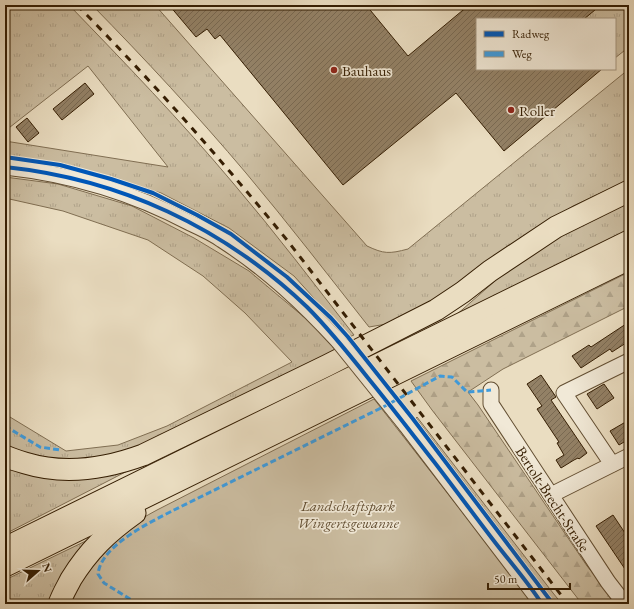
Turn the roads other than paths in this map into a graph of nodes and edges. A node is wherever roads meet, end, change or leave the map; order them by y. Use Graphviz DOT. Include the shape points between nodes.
graph roads {
  1 [pos="5,167"];
  2 [pos="629,191"];
  3 [pos="629,241"];
  4 [pos="509,259"];
  5 [pos="629,259"];
  6 [pos="395,356"];
  7 [pos="629,361"];
  8 [pos="491,390"];
  9 [pos="5,456"];
  10 [pos="629,456"];
  11 [pos="612,464"];
  12 [pos="181,480"];
  13 [pos="551,495"];
  14 [pos="5,548"];
  15 [pos="5,566"];
  16 [pos="59,604"];
  17 [pos="542,604"];
  18 [pos="625,604"];
  1 -- 17 [label="street, bridge" via="43,172 128,194 221,239 293,294 339,342 405,424"];
  2 -- 4 [label="highway" via="556,227"];
  3 -- 6 [label="highway"];
  4 -- 6 [label="highway" via="476,294 412,338"];
  4 -- 9 [label="highway" via="436,310 143,455 102,467 71,470 36,466"];
  5 -- 12 [label="highway"];
  6 -- 14 [label="highway"];
  7 -- 11 [label="street" via="564,393"];
  8 -- 13 [label="street, Bertolt-Brecht-Straße" via="492,404"];
  10 -- 11 [label="street"];
  11 -- 13 [label="street"];
  12 -- 15 [label="highway"];
  12 -- 16 [label="highway" via="125,520 91,550"];
  13 -- 18 [label="street, Bertolt-Brecht-Straße"];
}
